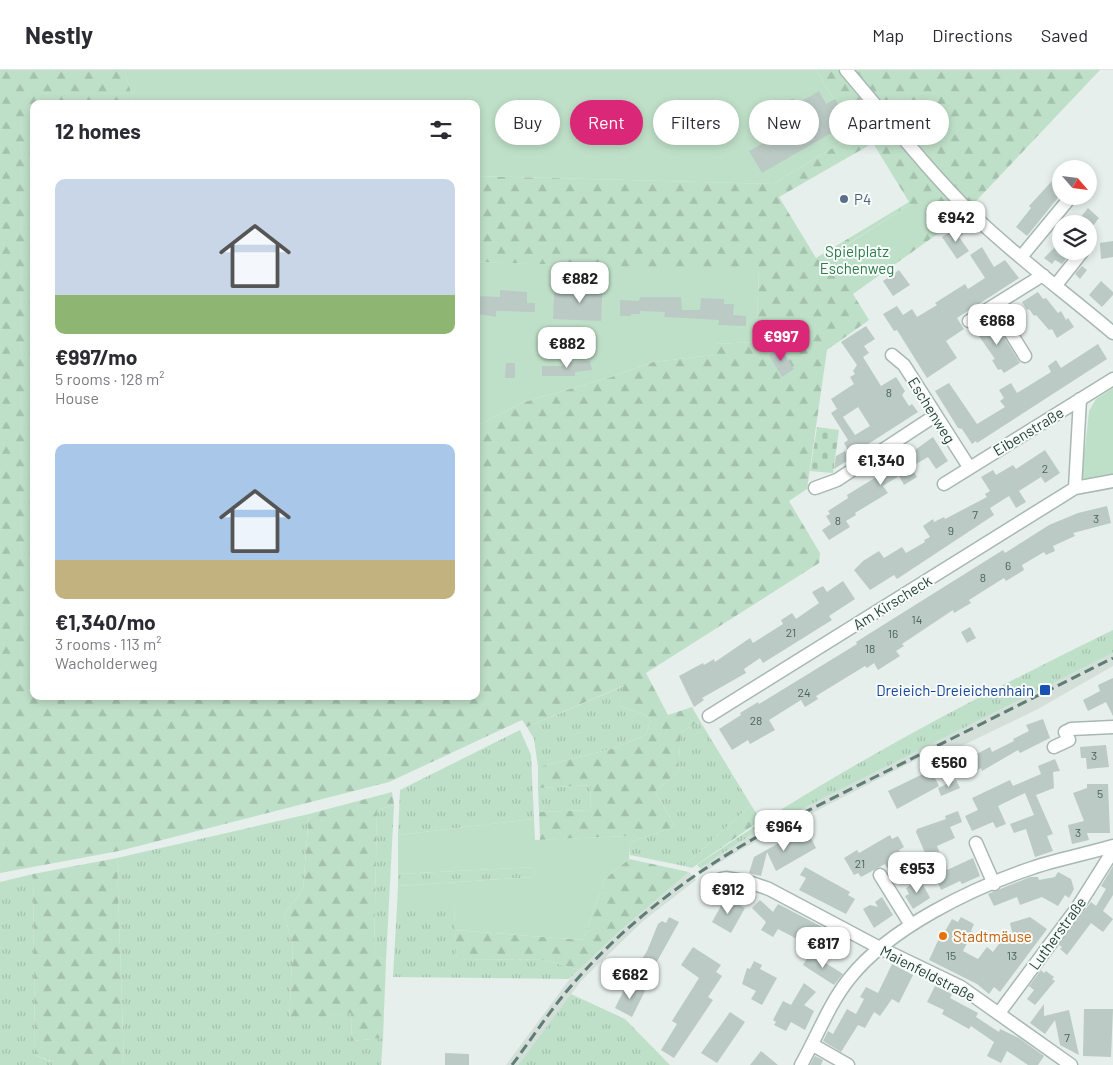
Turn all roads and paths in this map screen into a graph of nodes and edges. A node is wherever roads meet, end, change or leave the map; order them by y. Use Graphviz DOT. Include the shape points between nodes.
graph roads {
  1 [pos="846,70"];
  2 [pos="1064,205"];
  3 [pos="1021,257"];
  4 [pos="1076,260"];
  5 [pos="1042,275"];
  6 [pos="1056,285"];
  7 [pos="994,306"];
  8 [pos="969,321"];
  9 [pos="1113,333"];
  10 [pos="892,355"];
  11 [pos="1025,356"];
  12 [pos="1113,379"];
  13 [pos="1080,399"];
  14 [pos="936,416"];
  15 [pos="969,467"];
  16 [pos="1113,481"];
  17 [pos="944,484"];
  18 [pos="815,488"];
  19 [pos="1075,488"];
  20 [pos="709,716"];
  21 [pos="1113,727"];
  22 [pos="1054,747"];
  23 [pos="976,843"];
  24 [pos="1113,846"];
  25 [pos="1113,852"];
  26 [pos="880,875"];
  27 [pos="720,879"];
  28 [pos="994,884"];
  29 [pos="910,925"];
  30 [pos="880,948"];
  31 [pos="999,1013"];
  32 [pos="813,1045"];
  33 [pos="801,1065"];
  34 [pos="848,1065"];
  35 [pos="1071,1065"];
  1 -- 3 [label="street" via="945,186"];
  2 -- 3 [label="street"];
  3 -- 5 [label="street"];
  4 -- 6 [label="street"];
  5 -- 6 [label="street"];
  5 -- 7 [label="street"];
  6 -- 9 [label="street"];
  7 -- 8 [label="street"];
  7 -- 11 [label="street"];
  10 -- 14 [label="street, Eschenweg" via="904,365"];
  12 -- 13 [label="street, Eibenstraße"];
  13 -- 15 [label="street, Eibenstraße"];
  13 -- 19 [label="street"];
  14 -- 15 [label="street, Eschenweg"];
  14 -- 18 [label="street" via="838,480"];
  15 -- 17 [label="street, Eibenstraße"];
  16 -- 19 [label="street, Am Kirscheck"];
  19 -- 20 [label="street, Am Kirscheck"];
  21 -- 22 [label="street" via="1071,729 1065,732 1069,740"];
  23 -- 28 [label="street"];
  24 -- 28 [label="street" via="1032,868"];
  25 -- 31 [label="street, Lutherstraße" via="1077,908"];
  26 -- 29 [label="street"];
  27 -- 30 [label="street, Maienfeldstraße" via="749,882 769,889"];
  28 -- 29 [label="street"];
  29 -- 30 [label="street"];
  30 -- 31 [label="street, Maienfeldstraße" via="961,987"];
  30 -- 32 [label="street" via="847,981"];
  31 -- 35 [label="street, Maienfeldstraße"];
  32 -- 33 [label="street"];
  32 -- 34 [label="street"];
}
